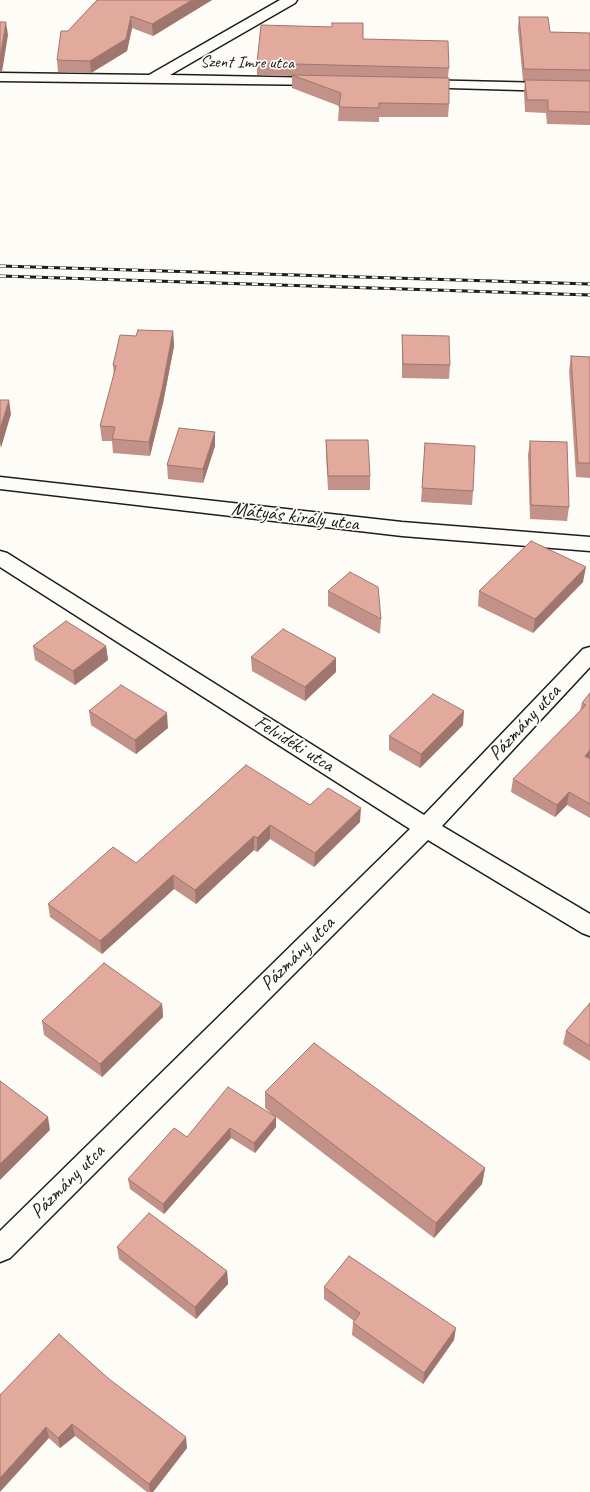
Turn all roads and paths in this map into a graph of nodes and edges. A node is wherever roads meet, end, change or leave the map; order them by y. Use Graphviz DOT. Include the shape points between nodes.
graph roads {
  1 [pos="290,0"];
  2 [pos="0,77"];
  3 [pos="153,79"];
  4 [pos="336,83"];
  5 [pos="407,84"];
  6 [pos="590,88"];
  7 [pos="0,483"];
  8 [pos="590,544"];
  9 [pos="0,558"];
  10 [pos="590,654"];
  11 [pos="426,828"];
  12 [pos="590,926"];
  13 [pos="0,1249"];
  1 -- 3 [label="street"];
  2 -- 3 [label="street, Szent Imre utca"];
  3 -- 4 [label="street, Szent Imre utca"];
  5 -- 6 [label="street"];
  7 -- 8 [label="street, Mátyás király utca" via="402,530"];
  9 -- 11 [label="street, Felvidéki utca"];
  10 -- 11 [label="street, Pázmány utca"];
  11 -- 12 [label="street, Felvidéki utca"];
  11 -- 13 [label="street, Pázmány utca"];
}
